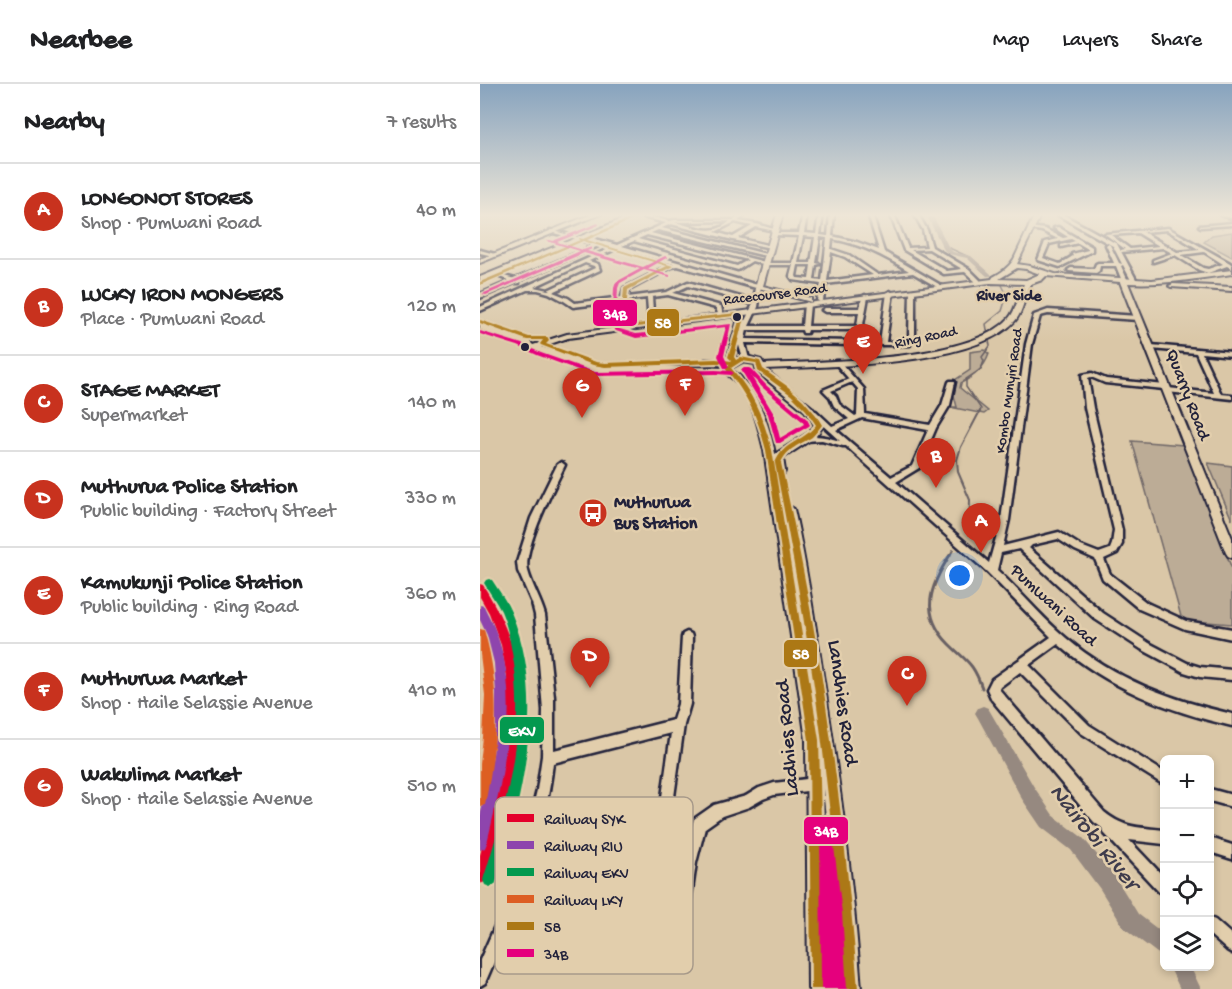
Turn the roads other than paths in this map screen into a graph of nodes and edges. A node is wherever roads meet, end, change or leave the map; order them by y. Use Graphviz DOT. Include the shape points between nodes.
graph roads {
  1 [pos="540,256"];
  2 [pos="571,256"];
  3 [pos="597,256"];
  4 [pos="646,256"];
  5 [pos="680,256"];
  6 [pos="696,256"];
  7 [pos="737,256"];
  8 [pos="758,256"];
  9 [pos="768,256"];
  10 [pos="798,256"];
  11 [pos="814,256"];
  12 [pos="828,256"];
  13 [pos="847,256"];
  14 [pos="887,256"];
  15 [pos="918,256"];
  16 [pos="944,256"];
  17 [pos="1018,256"];
  18 [pos="1042,256"];
  19 [pos="1078,256"];
  20 [pos="1117,256"];
  21 [pos="1121,256"];
  22 [pos="1166,256"];
  23 [pos="1179,256"];
  24 [pos="1214,256"];
  25 [pos="752,259"];
  26 [pos="767,261"];
  27 [pos="1015,261"];
  28 [pos="1155,261"];
  29 [pos="585,262"];
  30 [pos="1070,262"];
  31 [pos="672,264"];
  32 [pos="796,264"];
  33 [pos="813,264"];
  34 [pos="827,265"];
  35 [pos="1096,265"];
  36 [pos="1123,265"];
  37 [pos="1230,266"];
  38 [pos="1030,267"];
  39 [pos="967,270"];
  40 [pos="1071,270"];
  41 [pos="912,272"];
  42 [pos="1232,272"];
  43 [pos="1044,274"];
  44 [pos="495,275"];
  45 [pos="877,276"];
  46 [pos="1009,276"];
  47 [pos="1209,276"];
  48 [pos="514,280"];
  49 [pos="480,281"];
  50 [pos="811,281"];
  51 [pos="978,281"];
  52 [pos="1032,281"];
  53 [pos="1127,281"];
  54 [pos="824,283"];
  55 [pos="534,286"];
  56 [pos="932,286"];
  57 [pos="525,287"];
  58 [pos="759,287"];
  59 [pos="1231,289"];
  60 [pos="913,291"];
  61 [pos="548,292"];
  62 [pos="668,292"];
  63 [pos="890,293"];
  64 [pos="649,295"];
  65 [pos="480,296"];
  66 [pos="792,296"];
  67 [pos="865,297"];
  68 [pos="625,299"];
  69 [pos="808,302"];
  70 [pos="822,304"];
  71 [pos="792,306"];
  72 [pos="754,307"];
  73 [pos="480,309"];
  74 [pos="862,310"];
  75 [pos="841,311"];
  76 [pos="735,314"];
  77 [pos="722,315"];
  78 [pos="1138,318"];
  79 [pos="480,321"];
  80 [pos="623,321"];
  81 [pos="652,324"];
  82 [pos="480,326"];
  83 [pos="636,326"];
  84 [pos="744,328"];
  85 [pos="805,328"];
  86 [pos="824,328"];
  87 [pos="842,328"];
  88 [pos="859,328"];
  89 [pos="987,333"];
  90 [pos="741,341"];
  91 [pos="536,342"];
  92 [pos="804,342"];
  93 [pos="856,342"];
  94 [pos="882,344"];
  95 [pos="1151,347"];
  96 [pos="1198,351"];
  97 [pos="1232,354"];
  98 [pos="854,356"];
  99 [pos="837,363"];
  100 [pos="755,364"];
  101 [pos="782,365"];
  102 [pos="732,368"];
  103 [pos="774,379"];
  104 [pos="852,380"];
  105 [pos="952,382"];
  106 [pos="1166,389"];
  107 [pos="1219,396"];
  108 [pos="1232,397"];
  109 [pos="813,413"];
  110 [pos="857,418"];
  111 [pos="763,428"];
  112 [pos="932,428"];
  113 [pos="832,429"];
  114 [pos="805,440"];
  115 [pos="851,448"];
  116 [pos="559,470"];
  117 [pos="891,481"];
  118 [pos="1028,544"];
  119 [pos="999,550"];
  120 [pos="1232,553"];
  121 [pos="1100,557"];
  122 [pos="992,572"];
  123 [pos="1232,634"];
  124 [pos="687,637"];
  125 [pos="1058,638"];
  126 [pos="1022,666"];
  127 [pos="1232,675"];
  128 [pos="1232,720"];
  129 [pos="678,726"];
  130 [pos="547,758"];
  131 [pos="1160,776"];
  132 [pos="815,784"];
  133 [pos="1214,796"];
  134 [pos="541,797"];
  135 [pos="669,797"];
  136 [pos="1232,801"];
  137 [pos="1099,817"];
  138 [pos="1160,837"];
  139 [pos="693,847"];
  140 [pos="1214,847"];
  141 [pos="1232,852"];
  142 [pos="1160,883"];
  143 [pos="1214,930"];
  144 [pos="847,934"];
  145 [pos="495,939"];
  146 [pos="816,941"];
  147 [pos="1232,945"];
  148 [pos="480,978"];
  149 [pos="818,989"];
  150 [pos="851,989"];
  1 -- 44 [label="main road"];
  2 -- 48 [label="street"];
  3 -- 29 [label="street"];
  4 -- 31 [label="street"];
  5 -- 31 [label="street"];
  6 -- 25 [label="street" via="738,268"];
  7 -- 25 [label="street"];
  8 -- 26 [label="street"];
  9 -- 26 [label="main road"];
  10 -- 32 [label="street"];
  11 -- 33 [label="street"];
  12 -- 34 [label="street"];
  13 -- 45 [label="street"];
  14 -- 41 [label="street"];
  15 -- 39 [label="street" via="946,273"];
  16 -- 39 [label="street"];
  17 -- 27 [label="main road"];
  18 -- 30 [label="street" via="1060,267"];
  19 -- 30 [label="street"];
  20 -- 36 [label="street, Quarry Road"];
  21 -- 36 [label="street, Quarry Road"];
  22 -- 28 [label="street"];
  23 -- 37 [label="street" via="1204,271"];
  24 -- 37 [label="street"];
  25 -- 26 [label="street"];
  26 -- 32 [label="street"];
  26 -- 58 [label="main road"];
  27 -- 38 [label="main road"];
  27 -- 46 [label="main road"];
  29 -- 55 [label="street"];
  29 -- 61 [label="street" via="598,269"];
  30 -- 35 [label="street"];
  31 -- 58 [label="street"];
  31 -- 68 [label="street" via="627,288"];
  32 -- 33 [label="street"];
  32 -- 50 [label="street" via="794,278"];
  33 -- 34 [label="street"];
  33 -- 50 [label="street"];
  34 -- 54 [label="street"];
  35 -- 36 [label="street"];
  35 -- 40 [label="street" via="1096,271"];
  36 -- 53 [label="street, Quarry Road"];
  36 -- 53 [label="street, Quarry Road"];
  38 -- 43 [label="main road"];
  38 -- 46 [label="main road" via="1020,266"];
  39 -- 51 [label="street"];
  41 -- 45 [label="street"];
  41 -- 56 [label="street"];
  42 -- 47 [label="main road"];
  43 -- 52 [label="main road"];
  43 -- 53 [label="main road"];
  44 -- 48 [label="street"];
  44 -- 49 [label="main road"];
  45 -- 54 [label="street"];
  46 -- 51 [label="main road, Racecourse Road"];
  46 -- 52 [label="main road"];
  46 -- 56 [label="main road, Racecourse Road"];
  46 -- 89 [label="main road, Ring Road" via="1014,301 1010,314"];
  47 -- 53 [label="main road"];
  47 -- 59 [label="main road" via="1205,284"];
  48 -- 57 [label="street"];
  48 -- 65 [label="street"];
  50 -- 54 [label="street"];
  51 -- 56 [label="main road, Racecourse Road"];
  52 -- 53 [label="main road"];
  52 -- 89 [label="main road, Ring Road" via="1022,292 1017,314 1002,328"];
  53 -- 59 [label="main road"];
  53 -- 78 [label="main road, Quarry Road"];
  54 -- 70 [label="street"];
  55 -- 57 [label="street"];
  55 -- 61 [label="street"];
  56 -- 60 [label="main road, Racecourse Road"];
  56 -- 70 [label="main road, Racecourse Road"];
  57 -- 73 [label="street"];
  58 -- 66 [label="main road"];
  58 -- 72 [label="street"];
  60 -- 63 [label="main road, Racecourse Road"];
  60 -- 94 [label="street" via="909,344"];
  61 -- 68 [label="street" via="573,305"];
  62 -- 64 [label="street"];
  62 -- 72 [label="street" via="686,284"];
  62 -- 77 [label="street" via="719,307"];
  63 -- 67 [label="main road, Racecourse Road"];
  63 -- 94 [label="street"];
  64 -- 68 [label="street"];
  64 -- 81 [label="street"];
  66 -- 69 [label="main road"];
  66 -- 71 [label="main road" via="797,302"];
  67 -- 70 [label="main road, Racecourse Road"];
  67 -- 74 [label="street"];
  68 -- 80 [label="street"];
  69 -- 70 [label="main road, Racecourse Road"];
  69 -- 71 [label="main road, Racecourse Road"];
  69 -- 85 [label="street"];
  70 -- 75 [label="street"];
  70 -- 86 [label="street"];
  71 -- 72 [label="main road, Racecourse Road"];
  72 -- 76 [label="main road, Racecourse Road"];
  72 -- 84 [label="street"];
  74 -- 75 [label="street"];
  74 -- 88 [label="street"];
  75 -- 87 [label="street"];
  76 -- 77 [label="main road, Racecourse Road"];
  76 -- 102 [label="street" via="741,321 731,357"];
  77 -- 81 [label="main road, Racecourse Road"];
  78 -- 95 [label="main road, Quarry Road"];
  78 -- 119 [label="street, Kombo Munyiri Road" via="1048,312 1036,315"];
  79 -- 91 [label="main road"];
  80 -- 83 [label="main road"];
  80 -- 91 [label="main road" via="609,328"];
  81 -- 83 [label="main road, Racecourse Road"];
  82 -- 91 [label="main road"];
  83 -- 91 [label="main road, Racecourse Road"];
  84 -- 85 [label="street"];
  84 -- 90 [label="street"];
  85 -- 86 [label="street"];
  85 -- 92 [label="street"];
  86 -- 87 [label="street"];
  87 -- 88 [label="street"];
  88 -- 93 [label="street"];
  89 -- 98 [label="main road, Ring Road" via="932,349"];
  89 -- 99 [label="main road, Ring Road" via="958,347 918,356"];
  90 -- 92 [label="street"];
  90 -- 100 [label="street" via="741,349"];
  91 -- 102 [label="main road" via="592,367"];
  92 -- 93 [label="street"];
  93 -- 94 [label="street"];
  93 -- 98 [label="street"];
  95 -- 96 [label="street"];
  95 -- 106 [label="main road, Quarry Road"];
  96 -- 97 [label="street"];
  96 -- 107 [label="street"];
  98 -- 100 [label="main road, Ring Road"];
  99 -- 101 [label="main road, Ring Road"];
  99 -- 104 [label="street"];
  100 -- 101 [label="main road, Ring Road"];
  100 -- 102 [label="main road"];
  100 -- 102 [label="main road" via="747,376"];
  100 -- 103 [label="main road"];
  101 -- 103 [label="main road" via="773,371"];
  102 -- 111 [label="main road, Ladhies Road" via="754,403"];
  103 -- 109 [label="main road"];
  104 -- 110 [label="street" via="861,389"];
  104 -- 110 [label="street" via="826,391 834,397 836,405"];
  105 -- 112 [label="street" via="946,405"];
  106 -- 107 [label="street"];
  106 -- 120 [label="main road, Quarry Road"];
  106 -- 121 [label="street" via="1084,376 1118,530 1114,551"];
  107 -- 108 [label="street"];
  109 -- 113 [label="street, Pumwani Road"];
  109 -- 114 [label="main road" via="819,425"];
  110 -- 112 [label="street"];
  110 -- 113 [label="street"];
  111 -- 114 [label="main road" via="780,443"];
  111 -- 132 [label="main road, Ladhies Road" via="807,688"];
  112 -- 117 [label="street" via="915,468"];
  113 -- 115 [label="street, Pumwani Road"];
  114 -- 115 [label="street" via="831,439"];
  114 -- 144 [label="main road, Landhies Road" via="782,452 778,463 803,587 831,782"];
  115 -- 117 [label="street, Pumwani Road"];
  116 -- 130 [label="street" via="535,518 522,562 540,615 549,717"];
  117 -- 122 [label="street, Pumwani Road"];
  118 -- 119 [label="street"];
  118 -- 121 [label="street" via="1059,535"];
  118 -- 127 [label="street" via="1023,548 1099,616 1124,633 1184,667"];
  119 -- 122 [label="street, Kombo Munyiri Road"];
  121 -- 123 [label="street" via="1106,576 1143,606 1185,625"];
  122 -- 125 [label="street, Pumwani Road"];
  124 -- 129 [label="street" via="684,704"];
  125 -- 126 [label="street"];
  125 -- 128 [label="street, Pumwani Road" via="1130,687 1189,711"];
  126 -- 131 [label="street" via="1085,729"];
  126 -- 137 [label="street" via="996,683 996,696"];
  129 -- 130 [label="street"];
  129 -- 135 [label="street"];
  130 -- 134 [label="street"];
  132 -- 139 [label="street" via="774,789 718,810 699,824"];
  132 -- 146 [label="main road, Ladhies Road"];
  133 -- 136 [label="street"];
  137 -- 138 [label="street" via="1112,829 1126,834"];
  137 -- 142 [label="street"];
  140 -- 141 [label="street"];
  143 -- 147 [label="street"];
  144 -- 146 [label="main road" via="832,933"];
  144 -- 150 [label="main road, Landhies Road"];
  145 -- 148 [label="street"];
  146 -- 149 [label="main road, Ladhies Road"];
}
